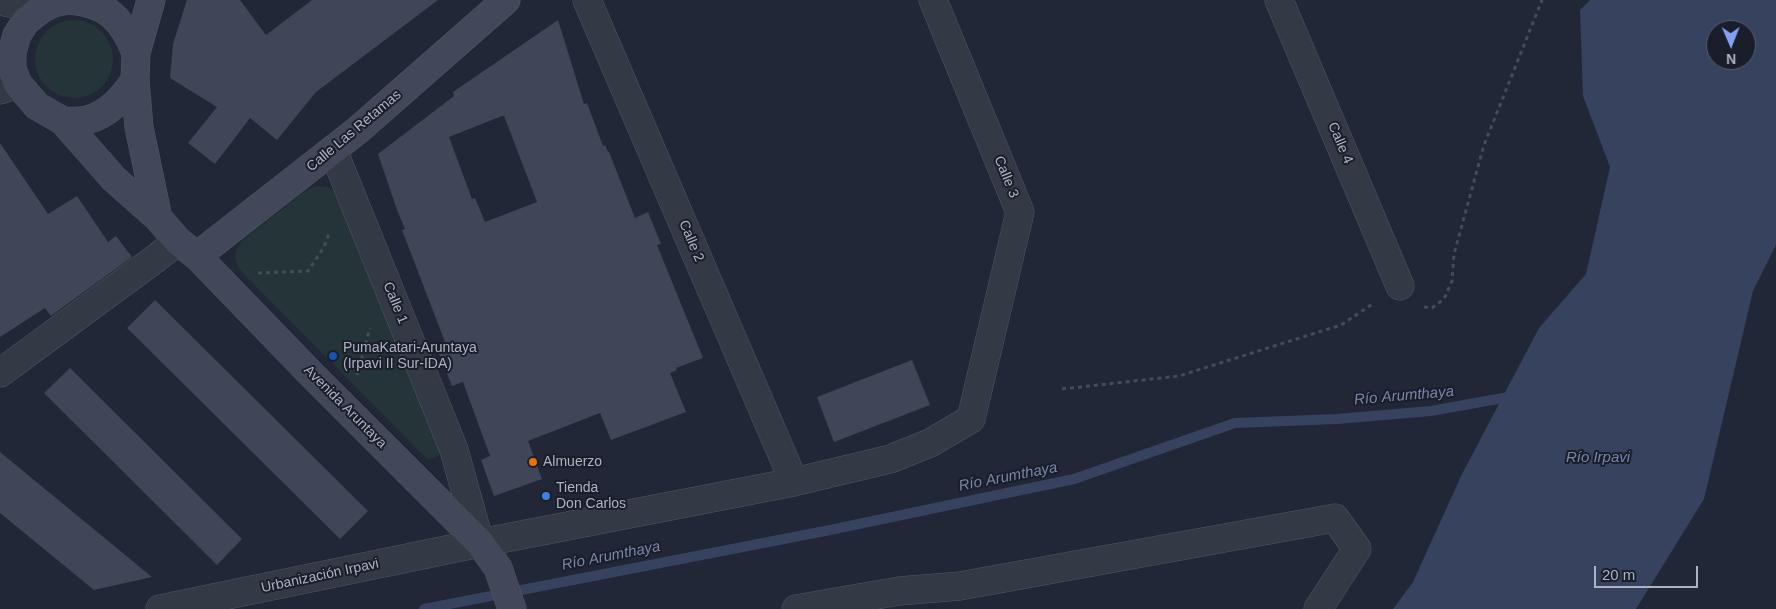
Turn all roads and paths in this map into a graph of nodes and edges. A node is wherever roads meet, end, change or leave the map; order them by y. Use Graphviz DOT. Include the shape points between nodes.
graph roads {
  1 [pos="69,0"];
  2 [pos="151,0"];
  3 [pos="506,0"];
  4 [pos="587,0"];
  5 [pos="933,0"];
  6 [pos="1279,0"];
  7 [pos="1542,0"];
  8 [pos="0,1"];
  9 [pos="40,10"];
  10 [pos="136,53"];
  11 [pos="135,80"];
  12 [pos="9,87"];
  13 [pos="63,121"];
  14 [pos="334,150"];
  15 [pos="158,218"];
  16 [pos="324,247"];
  17 [pos="187,249"];
  18 [pos="254,273"];
  19 [pos="1400,286"];
  20 [pos="371,326"];
  21 [pos="0,373"];
  22 [pos="356,378"];
  23 [pos="1062,389"];
  24 [pos="971,419"];
  25 [pos="794,482"];
  26 [pos="480,543"];
  27 [pos="160,609"];
  28 [pos="512,609"];
  29 [pos="796,609"];
  30 [pos="1318,609"];
  1 -- 9 [label="main road"];
  1 -- 10 [label="main road" via="87,1 102,7 130,36"];
  2 -- 10 [label="main road"];
  3 -- 14 [label="main road, Calle Las Retamas"];
  4 -- 25 [label="street, Calle 2"];
  5 -- 24 [label="street, Calle 3" via="1020,212"];
  6 -- 19 [label="street, Calle 4"];
  7 -- 19 [label="path" via="1484,145 1454,254 1452,281 1444,299 1432,308 1412,306"];
  8 -- 9 [label="street"];
  9 -- 12 [label="main road" via="26,21 17,35"];
  10 -- 11 [label="main road"];
  11 -- 13 [label="main road" via="107,112 86,121"];
  11 -- 15 [label="main road" via="139,127"];
  12 -- 13 [label="main road"];
  13 -- 15 [label="main road, Avenida Aruntaya" via="114,179"];
  14 -- 17 [label="main road, Calle Las Retamas"];
  14 -- 26 [label="street, Calle 1" via="454,450"];
  15 -- 17 [label="main road, Avenida Aruntaya"];
  16 -- 18 [label="path" via="308,271"];
  17 -- 21 [label="street" via="151,262"];
  17 -- 26 [label="main road, Avenida Aruntaya"];
  19 -- 23 [label="path" via="1341,325 1179,376"];
  20 -- 22 [label="path"];
  24 -- 25 [label="street, Urbanización Irpavi" via="890,459"];
  25 -- 26 [label="street, Urbanización Irpavi"];
  26 -- 27 [label="street, Urbanización Irpavi"];
  26 -- 28 [label="main road, Avenida Aruntaya" via="498,568"];
  29 -- 30 [label="street" via="899,591 960,586 1335,518 1357,549"];
}
